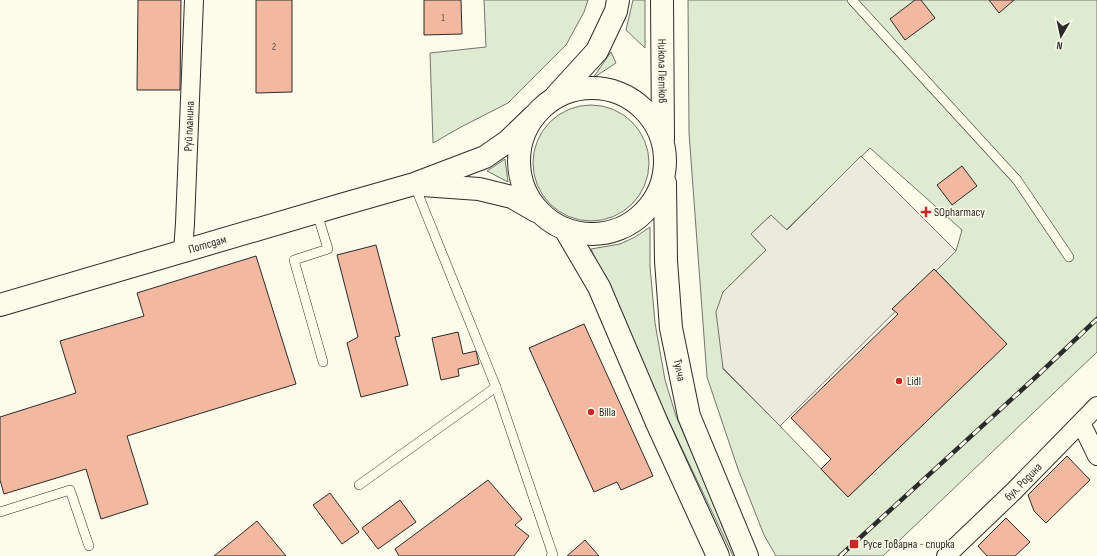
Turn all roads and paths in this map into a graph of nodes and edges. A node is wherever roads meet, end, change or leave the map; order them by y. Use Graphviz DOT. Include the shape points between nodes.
graph roads {
  1 [pos="194,0"];
  2 [pos="618,0"];
  3 [pos="662,0"];
  4 [pos="852,0"];
  5 [pos="555,98"];
  6 [pos="534,116"];
  7 [pos="663,142"];
  8 [pos="665,172"];
  9 [pos="414,184"];
  10 [pos="317,213"];
  11 [pos="540,213"];
  12 [pos="565,230"];
  13 [pos="183,252"];
  14 [pos="1069,257"];
  15 [pos="0,305"];
  16 [pos="323,362"];
  17 [pos="496,387"];
  18 [pos="1097,406"];
  19 [pos="1081,423"];
  20 [pos="1097,456"];
  21 [pos="360,485"];
  22 [pos="0,512"];
  23 [pos="89,546"];
  24 [pos="551,556"];
  25 [pos="718,556"];
  26 [pos="747,556"];
  27 [pos="946,556"];
  1 -- 13 [label="street, Руй планина"];
  2 -- 5 [label="main road" via="616,11 597,51"];
  3 -- 7 [label="main road, Никола Петков"];
  4 -- 14 [label="lane" via="1017,180"];
  5 -- 6 [label="main road"];
  5 -- 7 [label="main road" via="573,90 593,88 613,91 631,99 646,111 658,128"];
  6 -- 9 [label="main road, Потсдам" via="508,141 485,157"];
  6 -- 11 [label="main road" via="523,134 518,155 520,176 527,196"];
  7 -- 8 [label="main road, Тулча" via="666,156"];
  8 -- 12 [label="main road" via="662,186 652,203 639,218 622,228 603,234"];
  8 -- 26 [label="main road, Тулча" via="666,261 671,328 689,416"];
  9 -- 10 [label="main road, Потсдам"];
  9 -- 11 [label="main road, Потсдам" via="479,189 512,197"];
  9 -- 17 [label="lane"];
  10 -- 13 [label="main road, Потсдам"];
  10 -- 16 [label="lane" via="328,249 294,260"];
  11 -- 12 [label="main road"];
  12 -- 25 [label="main road" via="599,287"];
  13 -- 15 [label="main road, Потсдам"];
  17 -- 21 [label="lane"];
  17 -- 24 [label="lane" via="553,555"];
  18 -- 19 [label="street, бул. Родина"];
  19 -- 20 [label="street"];
  19 -- 27 [label="street, бул. Родина"];
  22 -- 23 [label="lane" via="70,490"];
}
